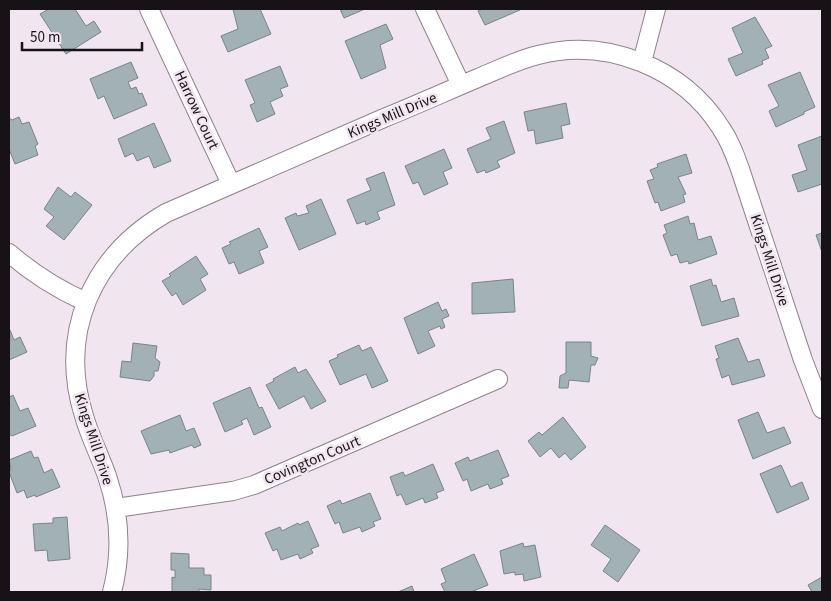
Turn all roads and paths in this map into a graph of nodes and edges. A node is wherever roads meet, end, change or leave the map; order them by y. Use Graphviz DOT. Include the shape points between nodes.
graph roads {
  1 [pos="149,9"];
  2 [pos="425,9"];
  3 [pos="656,9"];
  4 [pos="642,62"];
  5 [pos="461,85"];
  6 [pos="232,184"];
  7 [pos="9,253"];
  8 [pos="86,302"];
  9 [pos="498,379"];
  10 [pos="822,409"];
  11 [pos="116,508"];
  12 [pos="112,592"];
  1 -- 6 [label="street, Harrow Court"];
  2 -- 5 [label="street"];
  3 -- 4 [label="street"];
  4 -- 5 [label="street, Kings Mill Drive" via="600,51 555,51 522,59"];
  4 -- 10 [label="street, Kings Mill Drive" via="691,92 711,113 730,142"];
  5 -- 6 [label="street, Kings Mill Drive"];
  6 -- 8 [label="street, Kings Mill Drive" via="166,213 138,232 106,264"];
  7 -- 8 [label="street" via="32,274"];
  8 -- 11 [label="street, Kings Mill Drive" via="76,342 77,389"];
  9 -- 11 [label="street, Covington Court" via="254,485"];
  11 -- 12 [label="street, Kings Mill Drive" via="119,548"];
}
